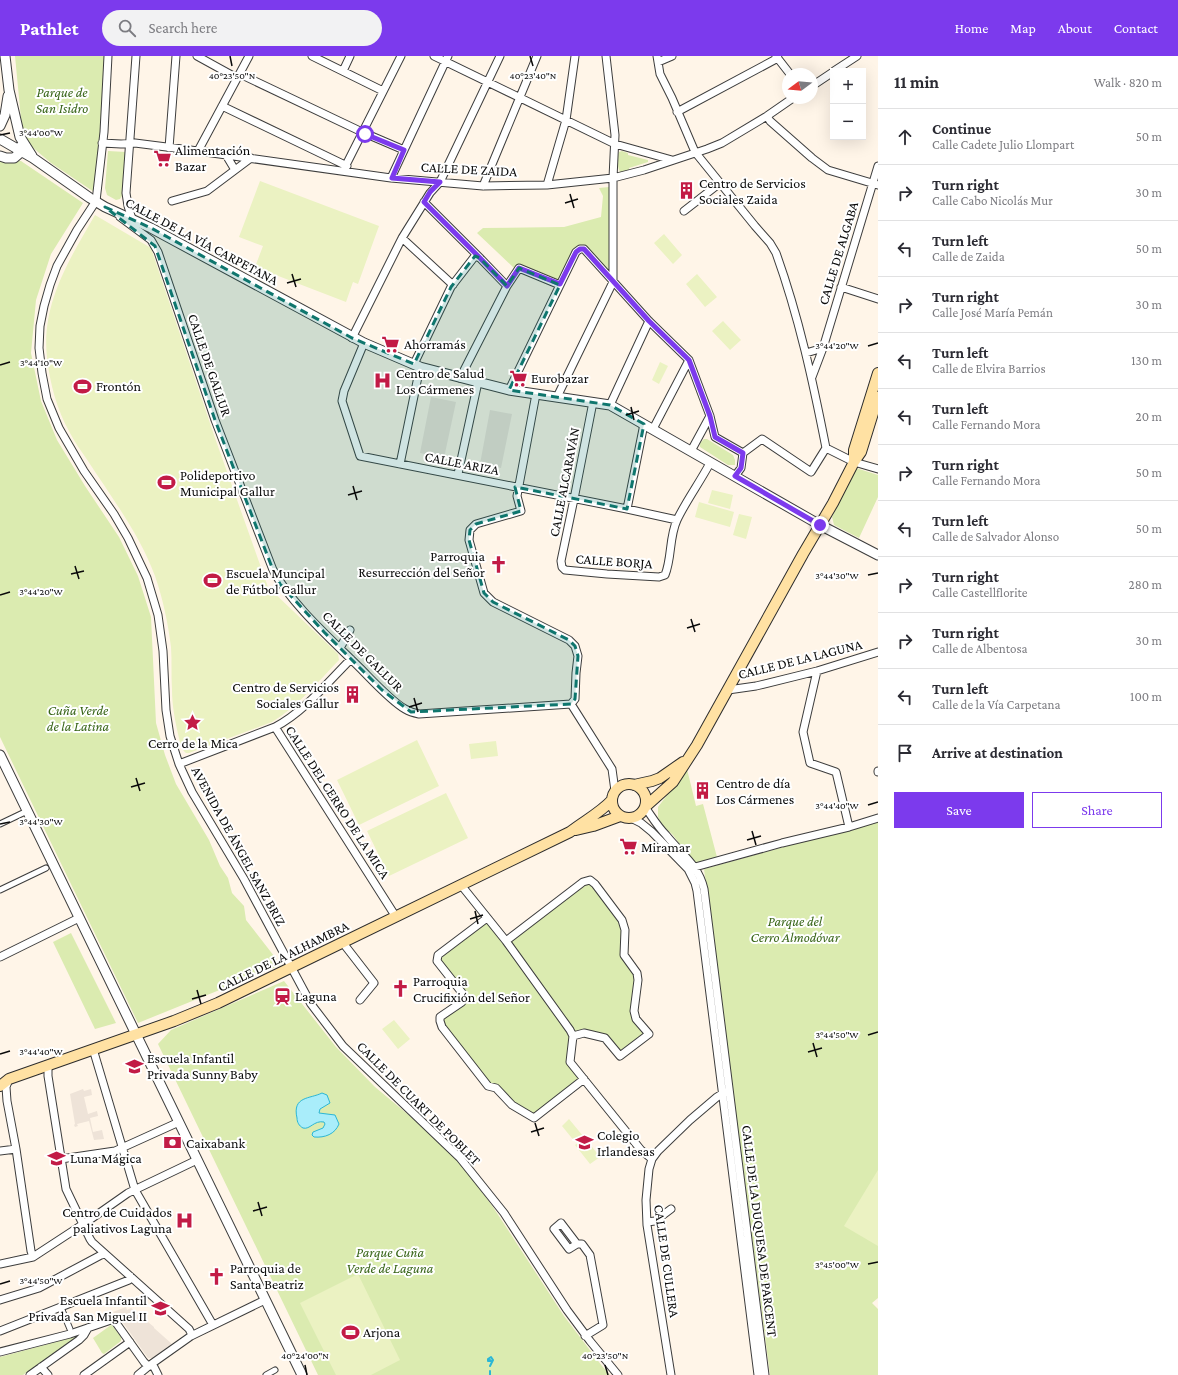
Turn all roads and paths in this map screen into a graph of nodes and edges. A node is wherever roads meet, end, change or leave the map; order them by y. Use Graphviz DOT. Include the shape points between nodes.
graph roads {
  1 [pos="5,56"];
  2 [pos="108,56"];
  3 [pos="136,56"];
  4 [pos="176,56"];
  5 [pos="197,56"];
  6 [pos="249,56"];
  7 [pos="312,56"];
  8 [pos="350,56"];
  9 [pos="401,56"];
  10 [pos="434,56"];
  11 [pos="500,56"];
  12 [pos="537,56"];
  13 [pos="575,56"];
  14 [pos="606,56"];
  15 [pos="672,56"];
  16 [pos="857,56"];
  17 [pos="776,57"];
  18 [pos="447,59"];
  19 [pos="658,59"];
  20 [pos="785,68"];
  21 [pos="839,68"];
  22 [pos="343,71"];
  23 [pos="830,74"];
  24 [pos="239,76"];
  25 [pos="487,82"];
  26 [pos="818,82"];
  27 [pos="9,90"];
  28 [pos="383,91"];
  29 [pos="520,98"];
  30 [pos="784,104"];
  31 [pos="222,106"];
  32 [pos="677,112"];
  33 [pos="767,116"];
  34 [pos="566,120"];
  35 [pos="0,126"];
  36 [pos="362,132"];
  37 [pos="20,137"];
  38 [pos="0,139"];
  39 [pos="102,143"];
  40 [pos="130,144"];
  41 [pos="615,144"];
  42 [pos="169,148"];
  43 [pos="404,150"];
  44 [pos="22,151"];
  45 [pos="198,151"];
  46 [pos="695,152"];
  47 [pos="226,155"];
  48 [pos="0,156"];
  49 [pos="33,158"];
  50 [pos="251,158"];
  51 [pos="672,160"];
  52 [pos="878,166"];
  53 [pos="345,168"];
  54 [pos="235,170"];
  55 [pos="392,178"];
  56 [pos="613,178"];
  57 [pos="440,182"];
  58 [pos="720,183"];
  59 [pos="875,184"];
  60 [pos="547,185"];
  61 [pos="483,186"];
  62 [pos="96,201"];
  63 [pos="172,201"];
  64 [pos="424,202"];
  65 [pos="105,206"];
  66 [pos="684,211"];
  67 [pos="132,219"];
  68 [pos="402,238"];
  69 [pos="480,258"];
  70 [pos="613,282"];
  71 [pos="560,284"];
  72 [pos="453,285"];
  73 [pos="507,286"];
  74 [pos="841,287"];
  75 [pos="878,299"];
  76 [pos="649,321"];
  77 [pos="352,338"];
  78 [pos="364,343"];
  79 [pos="823,348"];
  80 [pos="806,353"];
  81 [pos="689,360"];
  82 [pos="417,365"];
  83 [pos="878,373"];
  84 [pos="812,377"];
  85 [pos="460,378"];
  86 [pos="478,382"];
  87 [pos="509,390"];
  88 [pos="536,394"];
  89 [pos="878,396"];
  90 [pos="557,397"];
  91 [pos="593,402"];
  92 [pos="610,405"];
  93 [pos="710,416"];
  94 [pos="644,424"];
  95 [pos="653,429"];
  96 [pos="700,434"];
  97 [pos="715,437"];
  98 [pos="826,448"];
  99 [pos="690,450"];
  100 [pos="743,453"];
  101 [pos="854,462"];
  102 [pos="710,463"];
  103 [pos="400,464"];
  104 [pos="878,470"];
  105 [pos="458,474"];
  106 [pos="735,476"];
  107 [pos="519,488"];
  108 [pos="574,499"];
  109 [pos="627,509"];
  110 [pos="677,520"];
  111 [pos="820,525"];
  112 [pos="878,555"];
  113 [pos="562,567"];
  114 [pos="350,630"];
  115 [pos="340,648"];
  116 [pos="878,652"];
  117 [pos="351,659"];
  118 [pos="817,671"];
  119 [pos="728,690"];
  120 [pos="571,704"];
  121 [pos="275,727"];
  122 [pos="689,757"];
  123 [pos="1,758"];
  124 [pos="178,764"];
  125 [pos="634,785"];
  126 [pos="614,796"];
  127 [pos="645,807"];
  128 [pos="23,813"];
  129 [pos="620,816"];
  130 [pos="631,818"];
  131 [pos="878,818"];
  132 [pos="0,824"];
  133 [pos="849,827"];
  134 [pos="570,832"];
  135 [pos="695,867"];
  136 [pos="46,868"];
  137 [pos="461,885"];
  138 [pos="0,890"];
  139 [pos="396,917"];
  140 [pos="79,918"];
  141 [pos="487,918"];
  142 [pos="506,941"];
  143 [pos="342,943"];
  144 [pos="0,957"];
  145 [pos="291,968"];
  146 [pos="360,1000"];
  147 [pos="136,1034"];
  148 [pos="573,1036"];
  149 [pos="93,1049"];
  150 [pos="48,1065"];
  151 [pos="584,1080"];
  152 [pos="3,1083"];
  153 [pos="726,1092"];
  154 [pos="178,1122"];
  155 [pos="16,1149"];
  156 [pos="122,1149"];
  157 [pos="0,1151"];
  158 [pos="61,1159"];
  159 [pos="652,1159"];
  160 [pos="197,1160"];
  161 [pos="135,1190"];
  162 [pos="671,1209"];
  163 [pos="647,1222"];
  164 [pos="83,1224"];
  165 [pos="577,1244"];
  166 [pos="106,1254"];
  167 [pos="34,1257"];
  168 [pos="0,1264"];
  169 [pos="130,1276"];
  170 [pos="0,1300"];
  171 [pos="265,1300"];
  172 [pos="62,1310"];
  173 [pos="213,1325"];
  174 [pos="88,1328"];
  175 [pos="70,1329"];
  176 [pos="0,1331"];
  177 [pos="191,1336"];
  178 [pos="585,1336"];
  179 [pos="130,1342"];
  180 [pos="0,1352"];
  181 [pos="150,1365"];
  182 [pos="41,1367"];
  183 [pos="275,1370"];
  184 [pos="30,1375"];
  185 [pos="48,1375"];
  186 [pos="84,1375"];
  187 [pos="138,1375"];
  188 [pos="158,1375"];
  189 [pos="266,1375"];
  190 [pos="302,1375"];
  191 [pos="618,1375"];
  192 [pos="671,1375"];
  193 [pos="758,1375"];
  194 [pos="765,1375"];
  1 -- 27 [label="street"];
  2 -- 39 [label="street"];
  3 -- 40 [label="street"];
  4 -- 42 [label="street"];
  5 -- 24 [label="street"];
  6 -- 24 [label="street"];
  7 -- 22 [label="street"];
  8 -- 22 [label="street"];
  9 -- 28 [label="street"];
  10 -- 18 [label="street"];
  11 -- 25 [label="street"];
  12 -- 29 [label="street"];
  13 -- 34 [label="street"];
  14 -- 41 [label="street"];
  15 -- 19 [label="street"];
  16 -- 21 [label="street"];
  17 -- 20 [label="street"];
  17 -- 32 [label="street"];
  18 -- 25 [label="street"];
  18 -- 43 [label="street"];
  19 -- 32 [label="street" via="660,74"];
  22 -- 28 [label="street"];
  23 -- 26 [label="street"];
  24 -- 31 [label="street"];
  24 -- 36 [label="street"];
  25 -- 29 [label="street"];
  25 -- 57 [label="street"];
  27 -- 35 [label="street" via="5,115"];
  27 -- 37 [label="street"];
  28 -- 36 [label="street"];
  29 -- 34 [label="street"];
  29 -- 61 [label="street"];
  30 -- 33 [label="street, CALLE DE ZAIDA"];
  31 -- 45 [label="street"];
  31 -- 53 [label="street"];
  32 -- 46 [label="street"];
  33 -- 46 [label="street, CALLE DE ZAIDA" via="722,143"];
  33 -- 59 [label="street" via="828,170"];
  34 -- 41 [label="street"];
  34 -- 60 [label="street"];
  36 -- 43 [label="street"];
  36 -- 53 [label="street"];
  37 -- 44 [label="street"];
  37 -- 49 [label="street"];
  38 -- 44 [label="street, CALLE DE LA VÍA CARPETANA"];
  39 -- 40 [label="street, CALLE DE ZAIDA"];
  39 -- 62 [label="street"];
  40 -- 42 [label="street, CALLE DE ZAIDA"];
  40 -- 67 [label="street" via="126,193"];
  41 -- 51 [label="street"];
  41 -- 56 [label="street"];
  42 -- 45 [label="street, CALLE DE ZAIDA"];
  43 -- 55 [label="street"];
  44 -- 48 [label="street" via="14,158"];
  44 -- 49 [label="street, CALLE DE LA VÍA CARPETANA"];
  45 -- 47 [label="street, CALLE DE ZAIDA"];
  46 -- 51 [label="street, CALLE DE ZAIDA"];
  46 -- 58 [label="street"];
  47 -- 50 [label="street, CALLE DE ZAIDA"];
  47 -- 54 [label="street"];
  49 -- 62 [label="street, CALLE DE LA VÍA CARPETANA"];
  50 -- 53 [label="street, CALLE DE ZAIDA"];
  50 -- 54 [label="street"];
  51 -- 56 [label="street, CALLE DE ZAIDA"];
  52 -- 59 [label="street, CALLE DE ALGABA"];
  53 -- 55 [label="street, CALLE DE ZAIDA"];
  54 -- 63 [label="street" via="207,191"];
  55 -- 57 [label="street, CALLE DE ZAIDA"];
  56 -- 60 [label="street, CALLE DE ZAIDA"];
  56 -- 70 [label="street"];
  57 -- 61 [label="street, CALLE DE ZAIDA"];
  57 -- 64 [label="street"];
  58 -- 66 [label="street"];
  58 -- 80 [label="street" via="776,253"];
  59 -- 74 [label="street, CALLE DE ALGABA"];
  60 -- 61 [label="street, CALLE DE ZAIDA"];
  62 -- 65 [label="street, CALLE DE LA VÍA CARPETANA"];
  62 -- 124 [label="street, AVENIDA DE ÁNGEL SANZ BRIZ" via="57,266 50,284 40,326 42,372 47,399 59,428 84,471 114,514 147,578 158,615 166,710"];
  64 -- 68 [label="street"];
  64 -- 69 [label="street"];
  65 -- 67 [label="street, CALLE DE LA VÍA CARPETANA"];
  65 -- 115 [label="street, CALLE DE GALLUR" via="151,240 155,246 215,420 273,570 280,584"];
  67 -- 77 [label="street, CALLE DE LA VÍA CARPETANA"];
  68 -- 72 [label="street"];
  68 -- 77 [label="street"];
  69 -- 72 [label="street" via="475,256"];
  69 -- 73 [label="street"];
  70 -- 71 [label="street" via="584,249 580,249"];
  70 -- 76 [label="street"];
  70 -- 90 [label="street"];
  71 -- 73 [label="street" via="519,268"];
  71 -- 87 [label="street"];
  72 -- 82 [label="street"];
  73 -- 85 [label="street"];
  74 -- 75 [label="street"];
  74 -- 79 [label="street, CALLE DE ALGABA"];
  76 -- 81 [label="street"];
  76 -- 92 [label="street"];
  77 -- 78 [label="street, CALLE DE LA VÍA CARPETANA"];
  78 -- 82 [label="street, CALLE DE LA VÍA CARPETANA"];
  78 -- 103 [label="street, CALLE ARIZA" via="342,401 360,456"];
  79 -- 80 [label="street"];
  79 -- 84 [label="street, CALLE DE ALGABA"];
  80 -- 84 [label="street"];
  81 -- 93 [label="street"];
  81 -- 95 [label="street"];
  82 -- 85 [label="street, CALLE DE LA VÍA CARPETANA"];
  82 -- 103 [label="street"];
  83 -- 101 [label="main road" via="854,450"];
  84 -- 98 [label="street"];
  85 -- 86 [label="street, CALLE DE LA VÍA CARPETANA"];
  86 -- 87 [label="street, CALLE DE LA VÍA CARPETANA"];
  86 -- 105 [label="street"];
  87 -- 88 [label="street, CALLE DE LA VÍA CARPETANA"];
  88 -- 90 [label="street, CALLE DE LA VÍA CARPETANA"];
  88 -- 107 [label="street"];
  89 -- 101 [label="main road" via="861,452"];
  90 -- 91 [label="street, CALLE DE LA VÍA CARPETANA"];
  91 -- 92 [label="street, CALLE DE LA VÍA CARPETANA"];
  91 -- 108 [label="street, CALLE ALCARAVÁN"];
  92 -- 94 [label="street, CALLE DE LA VÍA CARPETANA"];
  93 -- 96 [label="street"];
  93 -- 97 [label="street"];
  94 -- 95 [label="street, CALLE DE LA VÍA CARPETANA"];
  94 -- 109 [label="street"];
  95 -- 99 [label="street, CALLE DE LA VÍA CARPETANA"];
  96 -- 97 [label="street" via="707,433"];
  96 -- 99 [label="street"];
  97 -- 100 [label="street"];
  98 -- 100 [label="street" via="811,472 762,439"];
  98 -- 101 [label="street"];
  99 -- 102 [label="street, CALLE DE LA VÍA CARPETANA"];
  100 -- 106 [label="street" via="741,468"];
  101 -- 104 [label="street"];
  101 -- 111 [label="main road"];
  102 -- 106 [label="street, CALLE DE LA VÍA CARPETANA"];
  102 -- 110 [label="street"];
  103 -- 105 [label="street, CALLE ARIZA"];
  105 -- 107 [label="street, CALLE ARIZA"];
  106 -- 111 [label="street, CALLE DE LA VÍA CARPETANA"];
  107 -- 108 [label="street, CALLE ARIZA"];
  107 -- 120 [label="street" via="517,496 521,511 476,524 470,530 469,540 484,593 493,602 569,640 575,646 578,656 575,699"];
  108 -- 109 [label="street, CALLE ARIZA"];
  108 -- 113 [label="street, CALLE ALCARAVÁN" via="561,561"];
  109 -- 110 [label="street, CALLE ARIZA"];
  110 -- 113 [label="street, CALLE BORJA" via="670,544 667,569 665,574 659,577 570,571"];
  111 -- 112 [label="street, CALLE DE LA VÍA CARPETANA"];
  111 -- 119 [label="main road"];
  114 -- 115 [label="street"];
  115 -- 117 [label="street, CALLE DE GALLUR"];
  116 -- 118 [label="street, CALLE DE LA LAGUNA"];
  117 -- 120 [label="street, CALLE DE GALLUR" via="404,709 420,714"];
  117 -- 121 [label="street, CALLE DEL CERRO DE LA MICA" via="298,712"];
  118 -- 119 [label="street, CALLE DE LA LAGUNA"];
  118 -- 133 [label="street" via="803,732 810,763 836,772"];
  119 -- 122 [label="main road"];
  120 -- 126 [label="street" via="612,769"];
  121 -- 124 [label="street"];
  121 -- 139 [label="street, CALLE DEL CERRO DE LA MICA"];
  122 -- 125 [label="main road" via="660,778"];
  122 -- 127 [label="main road" via="673,782"];
  123 -- 140 [label="street"];
  124 -- 145 [label="street, AVENIDA DE ÁNGEL SANZ BRIZ" via="244,879"];
  125 -- 126 [label="main road" via="625,785"];
  125 -- 127 [label="main road" via="644,794"];
  126 -- 129 [label="main road" via="614,809"];
  126 -- 134 [label="main road, CALLE DE LA ALHAMBRA" via="600,811"];
  127 -- 130 [label="main road" via="642,813"];
  127 -- 135 [label="street, CALLE DE LA DUQUESA DE PARCENT" via="663,832"];
  128 -- 132 [label="street"];
  129 -- 130 [label="main road"];
  129 -- 134 [label="main road, CALLE DE LA ALHAMBRA"];
  130 -- 153 [label="street, CALLE DE LA DUQUESA DE PARCENT" via="656,836 688,869 695,883"];
  131 -- 133 [label="street"];
  133 -- 135 [label="street"];
  134 -- 137 [label="main road, CALLE DE LA ALHAMBRA"];
  135 -- 153 [label="street, CALLE DE LA DUQUESA DE PARCENT" via="704,889"];
  136 -- 138 [label="street"];
  137 -- 139 [label="main road, CALLE DE LA ALHAMBRA"];
  137 -- 141 [label="street"];
  139 -- 143 [label="main road, CALLE DE LA ALHAMBRA"];
  140 -- 144 [label="street"];
  140 -- 147 [label="street"];
  141 -- 142 [label="street"];
  141 -- 151 [label="street" via="438,955 437,961 463,994 462,1002 440,1017 442,1026 488,1086 496,1088 512,1105 534,1118"];
  142 -- 148 [label="street"];
  142 -- 148 [label="street" via="583,882 590,880 622,920 625,930 624,955 637,973 638,980 634,1011 636,1019 649,1034 620,1056 605,1038 584,1033"];
  143 -- 145 [label="main road, CALLE DE LA ALHAMBRA"];
  143 -- 146 [label="street" via="374,983"];
  145 -- 147 [label="main road, CALLE DE LA ALHAMBRA" via="218,1003"];
  145 -- 178 [label="street, CALLE DE CUART DE POBLET" via="311,1004 343,1046 460,1158 504,1213"];
  147 -- 149 [label="main road, CALLE DE LA ALHAMBRA"];
  147 -- 154 [label="street"];
  148 -- 151 [label="street" via="570,1062"];
  149 -- 150 [label="main road, CALLE DE LA ALHAMBRA"];
  149 -- 156 [label="street"];
  150 -- 152 [label="main road, CALLE DE LA ALHAMBRA"];
  150 -- 158 [label="street"];
  151 -- 159 [label="street" via="641,1150"];
  152 -- 155 [label="street" via="6,1087"];
  153 -- 159 [label="street" via="690,1120"];
  153 -- 193 [label="street, CALLE DE LA DUQUESA DE PARCENT"];
  153 -- 194 [label="street, CALLE DE LA DUQUESA DE PARCENT"];
  154 -- 156 [label="street"];
  154 -- 160 [label="street"];
  155 -- 157 [label="street"];
  155 -- 167 [label="street"];
  156 -- 158 [label="street"];
  156 -- 161 [label="street"];
  158 -- 164 [label="street" via="66,1189"];
  159 -- 163 [label="street, CALLE DE CULLERA" via="646,1200"];
  160 -- 161 [label="street"];
  160 -- 171 [label="street"];
  161 -- 164 [label="street"];
  161 -- 173 [label="street"];
  162 -- 163 [label="street" via="655,1221"];
  163 -- 192 [label="street, CALLE DE CULLERA"];
  164 -- 166 [label="street" via="92,1242"];
  164 -- 167 [label="street"];
  165 -- 178 [label="street" via="582,1244 590,1255 603,1325"];
  166 -- 169 [label="street"];
  166 -- 170 [label="street" via="39,1288"];
  167 -- 168 [label="street"];
  169 -- 176 [label="street" via="129,1280"];
  169 -- 177 [label="street" via="189,1329"];
  171 -- 173 [label="street"];
  171 -- 190 [label="street"];
  172 -- 175 [label="street"];
  173 -- 177 [label="street"];
  174 -- 179 [label="street" via="114,1320"];
  174 -- 180 [label="street"];
  174 -- 182 [label="street" via="79,1340"];
  177 -- 181 [label="street"];
  178 -- 191 [label="street, CALLE DE CUART DE POBLET"];
  179 -- 181 [label="street" via="144,1362"];
  179 -- 186 [label="street"];
  181 -- 187 [label="street"];
  181 -- 188 [label="street"];
  182 -- 184 [label="street"];
  182 -- 185 [label="street"];
  183 -- 189 [label="street"];
}
